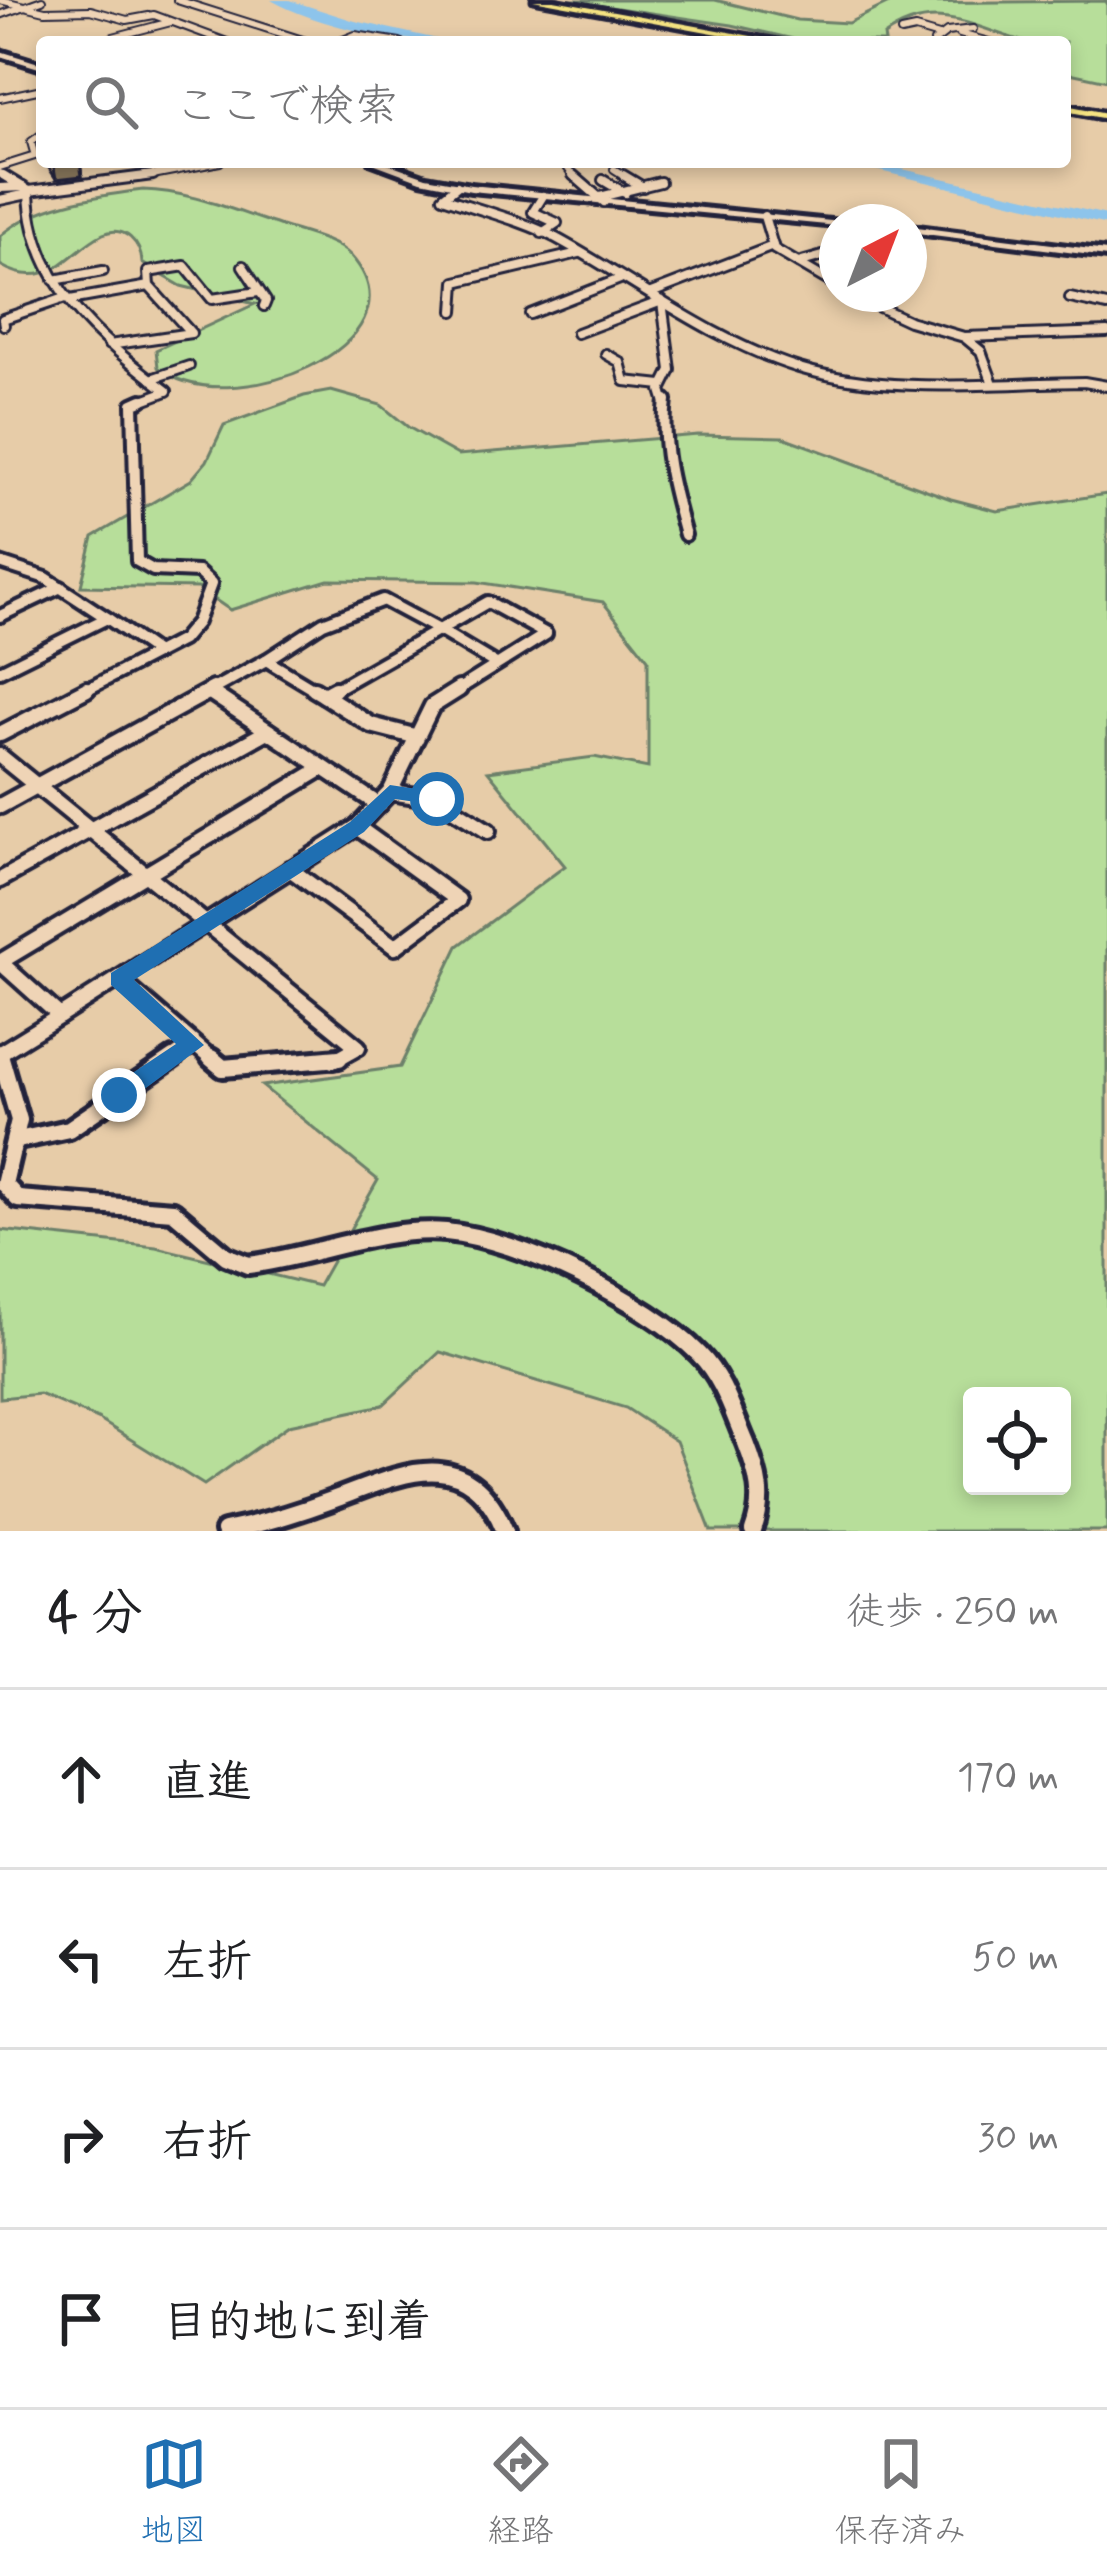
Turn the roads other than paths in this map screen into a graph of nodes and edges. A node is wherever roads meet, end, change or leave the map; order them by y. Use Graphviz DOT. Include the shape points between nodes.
graph roads {
  1 [pos="0,0"];
  2 [pos="42,0"];
  3 [pos="177,0"];
  4 [pos="538,0"];
  5 [pos="28,4"];
  6 [pos="0,15"];
  7 [pos="172,22"];
  8 [pos="973,29"];
  9 [pos="953,31"];
  10 [pos="117,36"];
  11 [pos="210,36"];
  12 [pos="290,36"];
  13 [pos="745,36"];
  14 [pos="942,36"];
  15 [pos="969,36"];
  16 [pos="0,53"];
  17 [pos="36,65"];
  18 [pos="36,89"];
  19 [pos="0,98"];
  20 [pos="1071,109"];
  21 [pos="1107,116"];
  22 [pos="36,138"];
  23 [pos="189,168"];
  24 [pos="396,168"];
  25 [pos="567,168"];
  26 [pos="614,169"];
  27 [pos="0,170"];
  28 [pos="649,175"];
  29 [pos="603,180"];
  30 [pos="457,186"];
  31 [pos="643,187"];
  32 [pos="0,188"];
  33 [pos="27,190"];
  34 [pos="625,193"];
  35 [pos="542,196"];
  36 [pos="0,200"];
  37 [pos="602,200"];
  38 [pos="764,216"];
  39 [pos="819,221"];
  40 [pos="927,231"];
  41 [pos="542,232"];
  42 [pos="773,246"];
  43 [pos="579,253"];
  44 [pos="1107,254"];
  45 [pos="819,257"];
  46 [pos="798,263"];
  47 [pos="243,266"];
  48 [pos="103,271"];
  49 [pos="819,275"];
  50 [pos="620,279"];
  51 [pos="54,280"];
  52 [pos="149,286"];
  53 [pos="258,292"];
  54 [pos="651,293"];
  55 [pos="1070,298"];
  56 [pos="68,299"];
  57 [pos="662,301"];
  58 [pos="264,306"];
  59 [pos="1107,307"];
  60 [pos="454,311"];
  61 [pos="890,312"];
  62 [pos="530,314"];
  63 [pos="4,326"];
  64 [pos="1107,332"];
  65 [pos="577,333"];
  66 [pos="964,337"];
  67 [pos="109,345"];
  68 [pos="606,354"];
  69 [pos="189,366"];
  70 [pos="151,379"];
  71 [pos="992,381"];
  72 [pos="662,385"];
  73 [pos="1107,386"];
  74 [pos="685,535"];
  75 [pos="1,564"];
  76 [pos="61,587"];
  77 [pos="0,616"];
  78 [pos="107,618"];
  79 [pos="438,630"];
  80 [pos="157,652"];
  81 [pos="266,660"];
  82 [pos="496,664"];
  83 [pos="0,671"];
  84 [pos="210,692"];
  85 [pos="325,695"];
  86 [pos="268,731"];
  87 [pos="0,734"];
  88 [pos="414,736"];
  89 [pos="0,756"];
  90 [pos="322,769"];
  91 [pos="37,786"];
  92 [pos="390,792"];
  93 [pos="0,806"];
  94 [pos="379,806"];
  95 [pos="357,827"];
  96 [pos="90,829"];
  97 [pos="488,831"];
  98 [pos="290,869"];
  99 [pos="145,874"];
  100 [pos="0,880"];
  101 [pos="206,922"];
  102 [pos="0,962"];
  103 [pos="118,979"];
  104 [pos="60,1016"];
  105 [pos="193,1045"];
  106 [pos="0,1053"];
  107 [pos="18,1140"];
  108 [pos="224,1531"];
  109 [pos="506,1531"];
  110 [pos="753,1531"];
  1 -- 5 [label="street"];
  2 -- 5 [label="street"];
  3 -- 12 [label="street"];
  4 -- 13 [label="highway"];
  5 -- 6 [label="street"];
  5 -- 7 [label="street"];
  7 -- 10 [label="street"];
  7 -- 11 [label="street"];
  8 -- 9 [label="street"];
  9 -- 14 [label="street"];
  9 -- 15 [label="street"];
  16 -- 17 [label="street"];
  18 -- 19 [label="street"];
  20 -- 21 [label="highway"];
  22 -- 27 [label="street" via="35,156"];
  23 -- 33 [label="street"];
  24 -- 30 [label="street"];
  25 -- 37 [label="street"];
  26 -- 31 [label="street"];
  27 -- 33 [label="street"];
  28 -- 31 [label="street" via="660,182"];
  29 -- 34 [label="street"];
  30 -- 35 [label="street"];
  30 -- 41 [label="street" via="443,196"];
  31 -- 34 [label="street"];
  32 -- 33 [label="street"];
  33 -- 36 [label="street"];
  33 -- 51 [label="street" via="31,235"];
  34 -- 37 [label="street"];
  35 -- 37 [label="street"];
  35 -- 41 [label="street" via="532,210 557,223"];
  37 -- 38 [label="street"];
  38 -- 39 [label="street"];
  38 -- 42 [label="street"];
  40 -- 44 [label="street"];
  41 -- 43 [label="street"];
  42 -- 46 [label="street"];
  42 -- 54 [label="street"];
  43 -- 50 [label="street"];
  43 -- 60 [label="street" via="456,282"];
  45 -- 46 [label="street"];
  46 -- 49 [label="street"];
  47 -- 53 [label="street"];
  48 -- 51 [label="street"];
  50 -- 54 [label="street"];
  50 -- 62 [label="street"];
  51 -- 56 [label="street"];
  52 -- 53 [label="street" via="148,272 179,266 212,299"];
  52 -- 56 [label="street"];
  52 -- 67 [label="street" via="191,334"];
  53 -- 58 [label="street"];
  54 -- 57 [label="street"];
  55 -- 59 [label="street"];
  56 -- 63 [label="street" via="3,319"];
  56 -- 67 [label="street"];
  57 -- 65 [label="street"];
  57 -- 71 [label="street" via="701,328 800,368 901,384"];
  57 -- 72 [label="street" via="671,370"];
  61 -- 66 [label="street"];
  64 -- 66 [label="street"];
  66 -- 71 [label="street" via="981,352"];
  67 -- 70 [label="street"];
  68 -- 72 [label="street" via="620,362 625,381"];
  69 -- 70 [label="street"];
  70 -- 80 [label="street" via="166,391 133,404 137,561 153,570 198,572 211,584 194,628"];
  71 -- 73 [label="street"];
  72 -- 74 [label="street"];
  75 -- 76 [label="street"];
  76 -- 77 [label="street"];
  76 -- 78 [label="street"];
  78 -- 80 [label="street"];
  78 -- 83 [label="street"];
  79 -- 81 [label="street" via="374,601"];
  79 -- 82 [label="street"];
  79 -- 82 [label="street" via="488,602 546,634"];
  79 -- 85 [label="street"];
  80 -- 87 [label="street"];
  81 -- 84 [label="street"];
  81 -- 85 [label="street"];
  82 -- 88 [label="street" via="439,700"];
  84 -- 86 [label="street"];
  84 -- 91 [label="street"];
  85 -- 88 [label="street" via="371,724"];
  86 -- 90 [label="street"];
  86 -- 96 [label="street"];
  88 -- 92 [label="street"];
  89 -- 91 [label="street"];
  90 -- 94 [label="street"];
  90 -- 99 [label="street"];
  91 -- 93 [label="street"];
  91 -- 96 [label="street"];
  92 -- 94 [label="street"];
  92 -- 97 [label="street" via="437,799"];
  94 -- 95 [label="street"];
  95 -- 98 [label="street"];
  95 -- 98 [label="street" via="458,900 394,946"];
  96 -- 99 [label="street"];
  96 -- 100 [label="street"];
  98 -- 101 [label="street"];
  99 -- 101 [label="street"];
  99 -- 102 [label="street"];
  101 -- 103 [label="street"];
  101 -- 105 [label="street" via="358,1047 333,1061 233,1068"];
  102 -- 104 [label="street"];
  103 -- 104 [label="street"];
  103 -- 105 [label="street"];
  104 -- 106 [label="street"];
  105 -- 107 [label="street" via="69,1129"];
  106 -- 107 [label="street" via="16,1099"];
  107 -- 110 [label="street" via="8,1193 173,1211 238,1263 423,1231 466,1234 658,1321 704,1359 729,1402 759,1475 763,1497"];
  108 -- 109 [label="street" via="432,1469 475,1489"];
}
